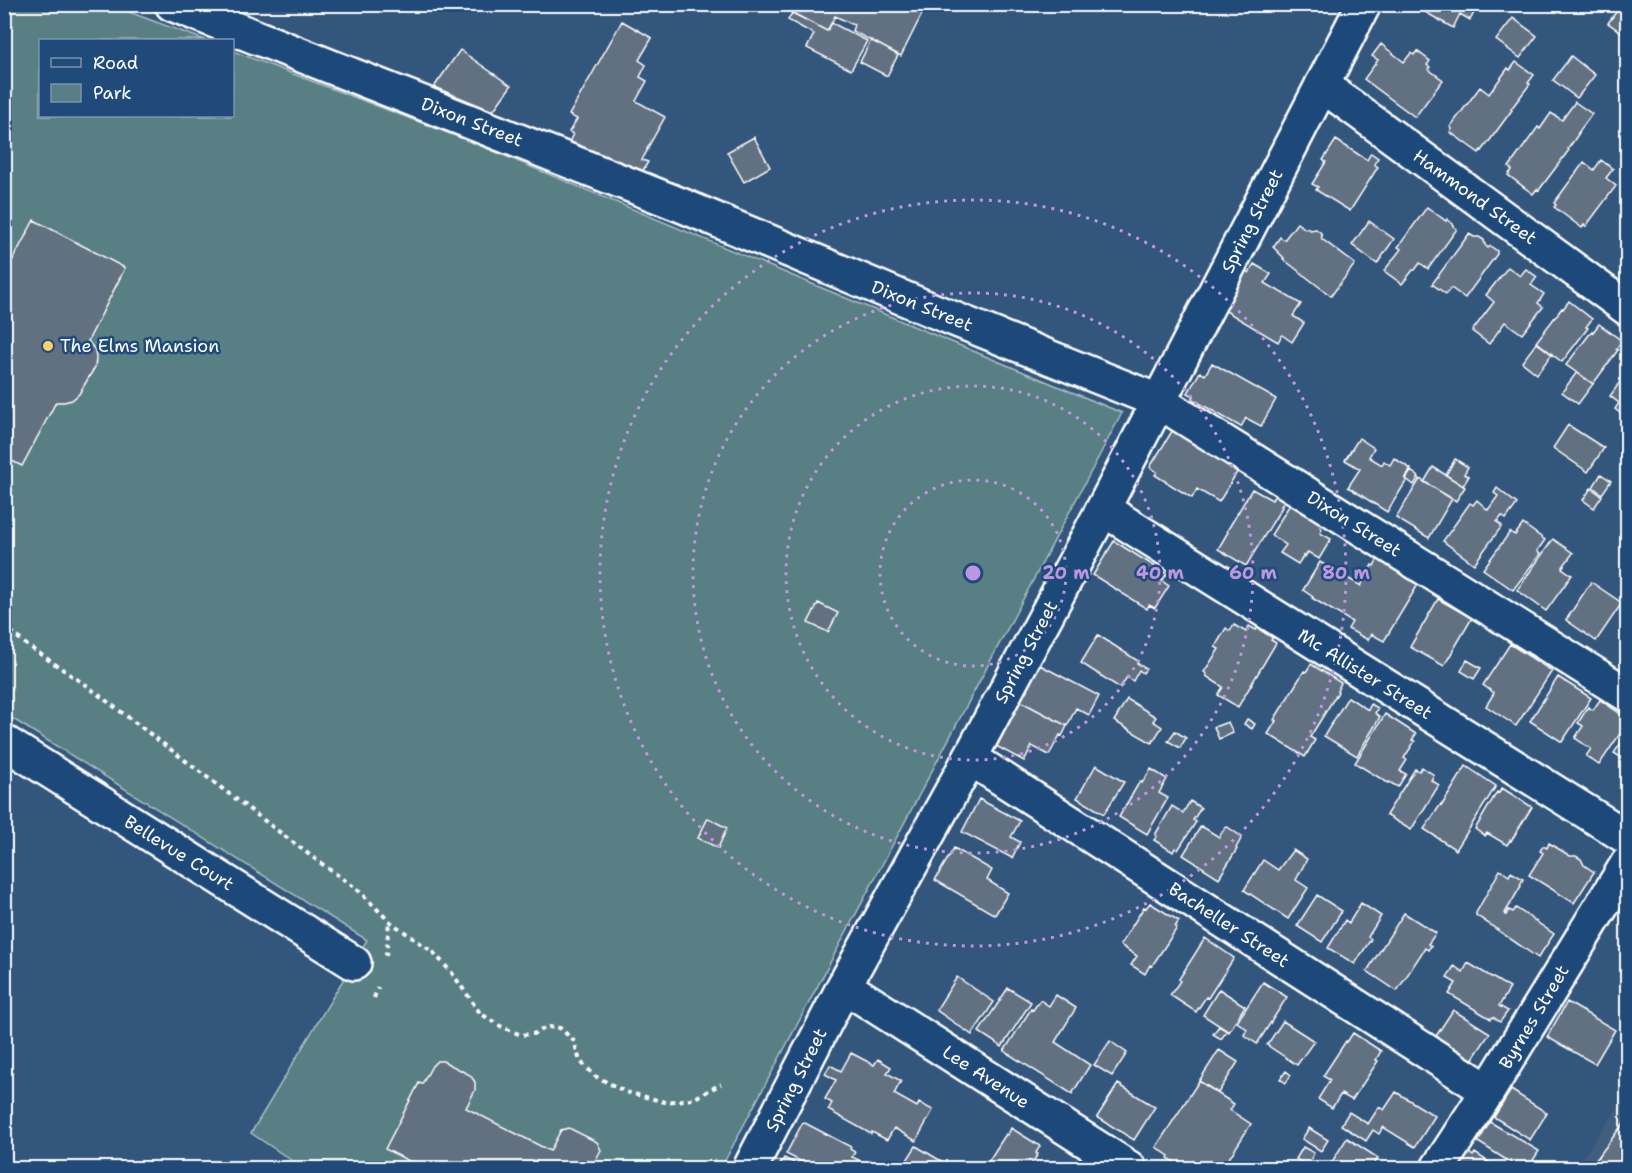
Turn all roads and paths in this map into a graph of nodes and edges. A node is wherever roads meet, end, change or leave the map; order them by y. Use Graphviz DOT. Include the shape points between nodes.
graph roads {
  1 [pos="172,4"];
  2 [pos="1364,4"];
  3 [pos="1322,85"];
  4 [pos="1628,309"];
  5 [pos="1158,401"];
  6 [pos="1103,509"];
  7 [pos="4,625"];
  8 [pos="1628,695"];
  9 [pos="4,742"];
  10 [pos="970,758"];
  11 [pos="1628,838"];
  12 [pos="1628,863"];
  13 [pos="354,963"];
  14 [pos="844,986"];
  15 [pos="721,1084"];
  16 [pos="1488,1091"];
  17 [pos="750,1168"];
  18 [pos="1129,1168"];
  19 [pos="1438,1168"];
  1 -- 5 [label="street, Dixon Street" via="681,205"];
  2 -- 3 [label="street, Spring Street"];
  3 -- 4 [label="street, Hammond Street"];
  3 -- 5 [label="street, Spring Street"];
  5 -- 6 [label="street, Spring Street"];
  5 -- 8 [label="street, Dixon Street"];
  6 -- 10 [label="street, Spring Street"];
  6 -- 11 [label="street, Mc Allister Street"];
  7 -- 15 [label="path" via="357,889 389,921 433,952 480,1013 500,1026 521,1035 547,1027 560,1029 574,1041 580,1061 594,1076 626,1092 665,1102 693,1099"];
  9 -- 13 [label="street, Bellevue Court"];
  10 -- 14 [label="street, Spring Street"];
  10 -- 16 [label="street, Bacheller Street"];
  12 -- 16 [label="street, Byrnes Street"];
  14 -- 17 [label="street, Spring Street"];
  14 -- 18 [label="street, Lee Avenue"];
  16 -- 19 [label="street, Byrnes Street"];
}
